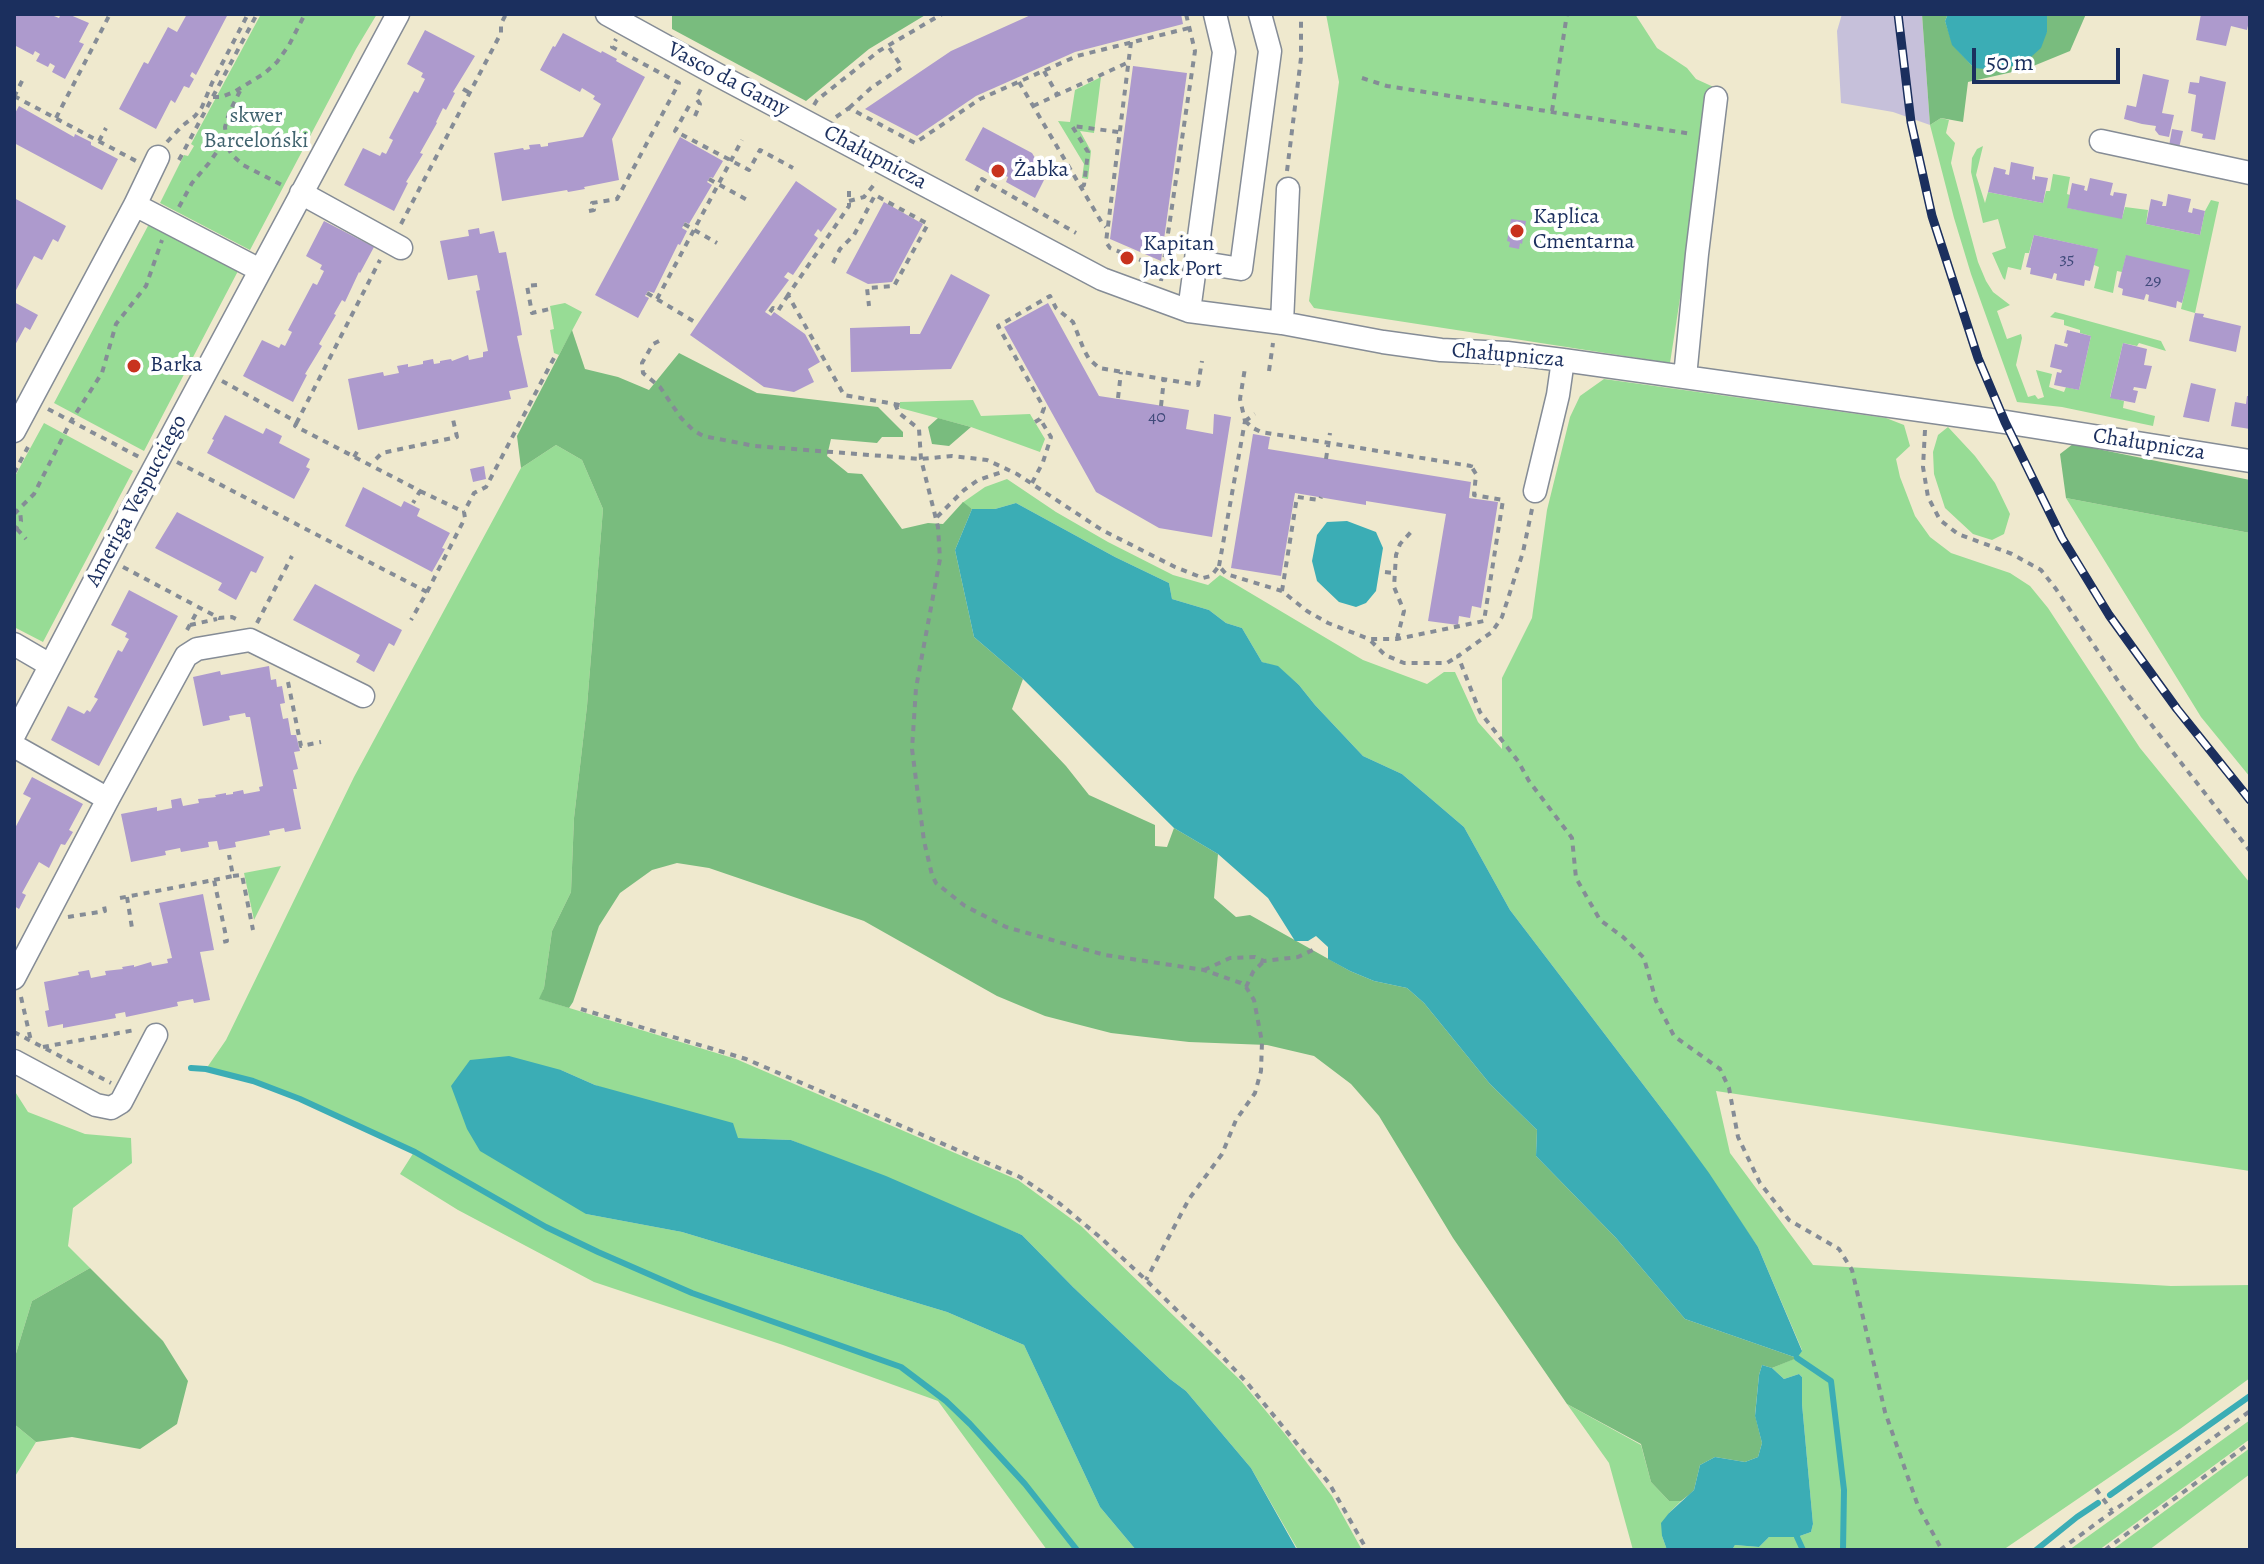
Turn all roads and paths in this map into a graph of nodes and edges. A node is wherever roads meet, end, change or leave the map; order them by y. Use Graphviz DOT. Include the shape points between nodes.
graph roads {
  1 [pos="110,14"];
  2 [pos="248,14"];
  3 [pos="257,14"];
  4 [pos="305,14"];
  5 [pos="398,14"];
  6 [pos="506,14"];
  7 [pos="607,14"];
  8 [pos="942,14"];
  9 [pos="1186,14"];
  10 [pos="1215,14"];
  11 [pos="1260,14"];
  12 [pos="1301,14"];
  13 [pos="1567,14"];
  14 [pos="1189,28"];
  15 [pos="619,35"];
  16 [pos="1131,42"];
  17 [pos="888,46"];
  18 [pos="1129,62"];
  19 [pos="1044,71"];
  20 [pos="1362,78"];
  21 [pos="23,79"];
  22 [pos="705,82"];
  23 [pos="1019,82"];
  24 [pos="241,89"];
  25 [pos="463,89"];
  26 [pos="470,93"];
  27 [pos="1057,94"];
  28 [pos="14,96"];
  29 [pos="210,96"];
  30 [pos="1716,98"];
  31 [pos="689,106"];
  32 [pos="1033,106"];
  33 [pos="849,108"];
  34 [pos="1552,111"];
  35 [pos="695,116"];
  36 [pos="56,118"];
  37 [pos="831,120"];
  38 [pos="806,122"];
  39 [pos="106,128"];
  40 [pos="1119,132"];
  41 [pos="1711,137"];
  42 [pos="225,140"];
  43 [pos="742,140"];
  44 [pos="99,141"];
  45 [pos="2101,141"];
  46 [pos="731,161"];
  47 [pos="163,163"];
  48 [pos="793,168"];
  49 [pos="2250,173"];
  50 [pos="881,176"];
  51 [pos="709,179"];
  52 [pos="719,185"];
  53 [pos="1081,187"];
  54 [pos="1288,189"];
  55 [pos="294,190"];
  56 [pos="849,191"];
  57 [pos="973,197"];
  58 [pos="749,201"];
  59 [pos="849,201"];
  60 [pos="135,205"];
  61 [pos="589,211"];
  62 [pos="171,224"];
  63 [pos="684,224"];
  64 [pos="1106,227"];
  65 [pos="695,231"];
  66 [pos="1076,233"];
  67 [pos="395,239"];
  68 [pos="717,243"];
  69 [pos="1197,262"];
  70 [pos="833,263"];
  71 [pos="260,270"];
  72 [pos="537,285"];
  73 [pos="647,293"];
  74 [pos="788,295"];
  75 [pos="657,299"];
  76 [pos="869,306"];
  77 [pos="550,309"];
  78 [pos="1189,311"];
  79 [pos="770,312"];
  80 [pos="698,324"];
  81 [pos="1278,330"];
  82 [pos="659,341"];
  83 [pos="555,356"];
  84 [pos="1563,360"];
  85 [pos="1202,361"];
  86 [pos="1245,368"];
  87 [pos="1269,371"];
  88 [pos="206,372"];
  89 [pos="1121,372"];
  90 [pos="1685,377"];
  91 [pos="1164,379"];
  92 [pos="1118,398"];
  93 [pos="30,400"];
  94 [pos="1161,406"];
  95 [pos="1927,411"];
  96 [pos="1255,414"];
  97 [pos="452,415"];
  98 [pos="71,421"];
  99 [pos="1245,421"];
  100 [pos="297,422"];
  101 [pos="14,431"];
  102 [pos="1330,433"];
  103 [pos="1328,443"];
  104 [pos="358,450"];
  105 [pos="354,457"];
  106 [pos="144,459"];
  107 [pos="376,459"];
  108 [pos="921,459"];
  109 [pos="1326,459"];
  110 [pos="175,461"];
  111 [pos="2250,461"];
  112 [pos="1007,470"];
  113 [pos="1032,483"];
  114 [pos="420,491"];
  115 [pos="1535,491"];
  116 [pos="1321,497"];
  117 [pos="413,503"];
  118 [pos="20,510"];
  119 [pos="461,511"];
  120 [pos="14,514"];
  121 [pos="936,518"];
  122 [pos="16,530"];
  123 [pos="1411,532"];
  124 [pos="26,539"];
  125 [pos="292,556"];
  126 [pos="107,558"];
  127 [pos="1219,566"];
  128 [pos="1385,572"];
  129 [pos="1394,573"];
  130 [pos="1282,591"];
  131 [pos="427,592"];
  132 [pos="219,618"];
  133 [pos="411,620"];
  134 [pos="243,622"];
  135 [pos="190,625"];
  136 [pos="255,628"];
  137 [pos="1369,639"];
  138 [pos="1397,639"];
  139 [pos="14,644"];
  140 [pos="1458,656"];
  141 [pos="50,665"];
  142 [pos="286,668"];
  143 [pos="363,696"];
  144 [pos="14,735"];
  145 [pos="321,742"];
  146 [pos="14,746"];
  147 [pos="108,799"];
  148 [pos="2250,851"];
  149 [pos="229,855"];
  150 [pos="233,876"];
  151 [pos="214,880"];
  152 [pos="103,901"];
  153 [pos="56,919"];
  154 [pos="132,928"];
  155 [pos="253,930"];
  156 [pos="218,943"];
  157 [pos="1317,948"];
  158 [pos="1264,961"];
  159 [pos="1204,970"];
  160 [pos="17,985"];
  161 [pos="1246,987"];
  162 [pos="581,1009"];
  163 [pos="14,1032"];
  164 [pos="31,1041"];
  165 [pos="152,1044"];
  166 [pos="43,1047"];
  167 [pos="14,1061"];
  168 [pos="126,1092"];
  169 [pos="1146,1280"];
  170 [pos="2250,1411"];
  171 [pos="2250,1443"];
  172 [pos="2096,1489"];
  173 [pos="2112,1511"];
  174 [pos="1367,1550"];
  175 [pos="1942,1550"];
  176 [pos="2060,1550"];
  177 [pos="2105,1550"];
  1 -- 36 [label="path"];
  2 -- 29 [label="path"];
  3 -- 29 [label="path"];
  4 -- 24 [label="path" via="277,62"];
  5 -- 55 [label="street, Ameriga Vespucciego"];
  6 -- 26 [label="path"];
  7 -- 38 [label="street, Vasco da Gamy"];
  8 -- 17 [label="path"];
  9 -- 14 [label="path"];
  10 -- 69 [label="street" via="1224,52"];
  11 -- 69 [label="street" via="1270,51 1241,269"];
  12 -- 54 [label="path"];
  13 -- 34 [label="path"];
  14 -- 16 [label="path"];
  14 -- 64 [label="path" via="1195,51 1164,269 1110,248"];
  15 -- 61 [label="path" via="612,47 679,83 617,199 592,203 594,210"];
  16 -- 18 [label="path"];
  16 -- 19 [label="path"];
  17 -- 33 [label="path" via="902,67"];
  17 -- 38 [label="path" via="817,100"];
  18 -- 27 [label="path"];
  18 -- 40 [label="path"];
  19 -- 23 [label="path"];
  19 -- 27 [label="path"];
  20 -- 34 [label="path"];
  21 -- 28 [label="path"];
  22 -- 35 [label="path" via="696,98 700,104"];
  23 -- 32 [label="path"];
  23 -- 33 [label="path" via="980,99 915,143"];
  24 -- 29 [label="path"];
  24 -- 42 [label="path" via="229,113"];
  25 -- 26 [label="path"];
  26 -- 67 [label="path"];
  27 -- 32 [label="path"];
  28 -- 36 [label="path"];
  29 -- 47 [label="path"];
  29 -- 47 [label="path" via="171,138"];
  30 -- 41 [label="street"];
  31 -- 46 [label="path" via="675,131"];
  32 -- 53 [label="path"];
  33 -- 37 [label="path"];
  34 -- 41 [label="path"];
  36 -- 44 [label="path"];
  38 -- 78 [label="street, Chałupnicza" via="1102,279"];
  39 -- 44 [label="path"];
  40 -- 53 [label="path" via="1072,126 1088,152"];
  40 -- 64 [label="path"];
  41 -- 90 [label="street"];
  42 -- 55 [label="path" via="243,165"];
  42 -- 62 [label="path" via="192,183"];
  43 -- 46 [label="path"];
  44 -- 47 [label="path"];
  45 -- 49 [label="street"];
  46 -- 48 [label="path" via="749,170 760,150"];
  46 -- 52 [label="path"];
  47 -- 60 [label="street"];
  50 -- 59 [label="path" via="864,197"];
  51 -- 52 [label="path"];
  52 -- 58 [label="path"];
  52 -- 65 [label="path"];
  53 -- 64 [label="path"];
  54 -- 81 [label="street"];
  55 -- 67 [label="street"];
  55 -- 71 [label="street, Ameriga Vespucciego"];
  56 -- 59 [label="path"];
  57 -- 66 [label="path" via="982,179"];
  59 -- 74 [label="path"];
  60 -- 62 [label="street"];
  60 -- 93 [label="street"];
  62 -- 71 [label="street"];
  62 -- 98 [label="path" via="146,286 116,324 102,373"];
  63 -- 65 [label="path"];
  65 -- 68 [label="path"];
  65 -- 75 [label="path"];
  67 -- 100 [label="path"];
  69 -- 78 [label="street"];
  70 -- 76 [label="path" via="875,195 928,224 894,286 867,288"];
  71 -- 88 [label="street, Ameriga Vespucciego"];
  72 -- 77 [label="path" via="527,286 532,313"];
  73 -- 75 [label="path"];
  74 -- 79 [label="path" via="778,311"];
  74 -- 108 [label="path" via="844,395 898,404 899,413 919,429"];
  75 -- 80 [label="path"];
  78 -- 81 [label="street, Chałupnicza"];
  81 -- 84 [label="street, Chałupnicza"];
  81 -- 87 [label="path"];
  82 -- 108 [label="path" via="642,363 643,373 703,436 755,446"];
  83 -- 119 [label="path" via="486,487"];
  84 -- 90 [label="street, Chałupnicza"];
  84 -- 115 [label="street"];
  85 -- 91 [label="path" via="1198,385"];
  86 -- 99 [label="path" via="1240,399"];
  88 -- 100 [label="path"];
  88 -- 126 [label="street, Ameriga Vespucciego"];
  89 -- 91 [label="path"];
  89 -- 92 [label="path"];
  89 -- 113 [label="path" via="1099,368 1089,359 1073,322 1050,296 998,326 1044,408 1037,420 1051,437"];
  90 -- 95 [label="street, Chałupnicza"];
  91 -- 94 [label="path"];
  93 -- 98 [label="path"];
  93 -- 101 [label="street"];
  95 -- 111 [label="street, Chałupnicza"];
  95 -- 148 [label="path" via="1923,467 1928,497 1940,520 1958,534 2041,570 2122,687"];
  96 -- 99 [label="path"];
  97 -- 107 [label="path" via="457,437 382,453"];
  98 -- 106 [label="path"];
  98 -- 118 [label="path" via="34,494"];
  99 -- 103 [label="path" via="1261,432"];
  99 -- 127 [label="path"];
  100 -- 105 [label="path" via="295,426"];
  102 -- 103 [label="path"];
  103 -- 109 [label="path"];
  103 -- 138 [label="path" via="1472,463 1474,495 1503,500 1484,621"];
  104 -- 105 [label="path"];
  105 -- 114 [label="path"];
  108 -- 112 [label="path" via="969,457"];
  108 -- 121 [label="path"];
  110 -- 131 [label="path"];
  112 -- 113 [label="path"];
  112 -- 121 [label="path" via="978,480"];
  113 -- 127 [label="path" via="1102,530 1175,567 1203,578"];
  114 -- 117 [label="path"];
  114 -- 119 [label="path"];
  115 -- 140 [label="path" via="1502,617 1492,632"];
  116 -- 130 [label="path" via="1297,497"];
  118 -- 120 [label="path"];
  118 -- 122 [label="path"];
  119 -- 131 [label="path" via="465,518"];
  121 -- 159 [label="path" via="940,559 916,688 912,749 924,841 936,883 965,906 1006,927 1105,955"];
  122 -- 124 [label="path"];
  123 -- 129 [label="path" via="1400,544"];
  125 -- 136 [label="path"];
  126 -- 132 [label="path"];
  126 -- 141 [label="street, Ameriga Vespucciego"];
  127 -- 130 [label="path" via="1226,574"];
  128 -- 129 [label="path"];
  129 -- 138 [label="path" via="1404,611"];
  130 -- 137 [label="path" via="1328,623"];
  131 -- 133 [label="path"];
  132 -- 134 [label="path"];
  132 -- 135 [label="path"];
  137 -- 138 [label="path"];
  137 -- 140 [label="path" via="1385,655 1404,663 1447,663"];
  139 -- 141 [label="street"];
  140 -- 175 [label="path" via="1480,712 1572,838 1576,878 1600,920 1644,958 1656,1001 1674,1036 1720,1069 1738,1137 1760,1183 1789,1220 1839,1249 1852,1270 1885,1412 1918,1506"];
  141 -- 144 [label="street, Ameriga Vespucciego"];
  142 -- 145 [label="path" via="301,746"];
  143 -- 147 [label="street" via="250,640 197,649 186,656"];
  146 -- 147 [label="street"];
  147 -- 160 [label="street"];
  149 -- 150 [label="path"];
  150 -- 151 [label="path"];
  150 -- 155 [label="path" via="242,875"];
  151 -- 154 [label="path" via="123,898"];
  151 -- 156 [label="path" via="227,941"];
  152 -- 153 [label="path" via="105,911"];
  157 -- 158 [label="path" via="1298,957"];
  158 -- 159 [label="path" via="1230,958"];
  158 -- 161 [label="path"];
  159 -- 161 [label="path"];
  160 -- 164 [label="path"];
  161 -- 169 [label="path" via="1254,1000 1262,1042 1255,1093"];
  162 -- 169 [label="path" via="746,1059 1020,1177 1059,1203"];
  163 -- 164 [label="path"];
  164 -- 166 [label="path"];
  165 -- 166 [label="path" via="138,1048 142,1029"];
  165 -- 168 [label="street"];
  166 -- 168 [label="path"];
  167 -- 168 [label="street" via="96,1105 111,1108"];
  169 -- 174 [label="path" via="1284,1426 1329,1483"];
  170 -- 173 [label="path"];
  171 -- 177 [label="path"];
  172 -- 173 [label="path"];
  173 -- 176 [label="path"];
}
